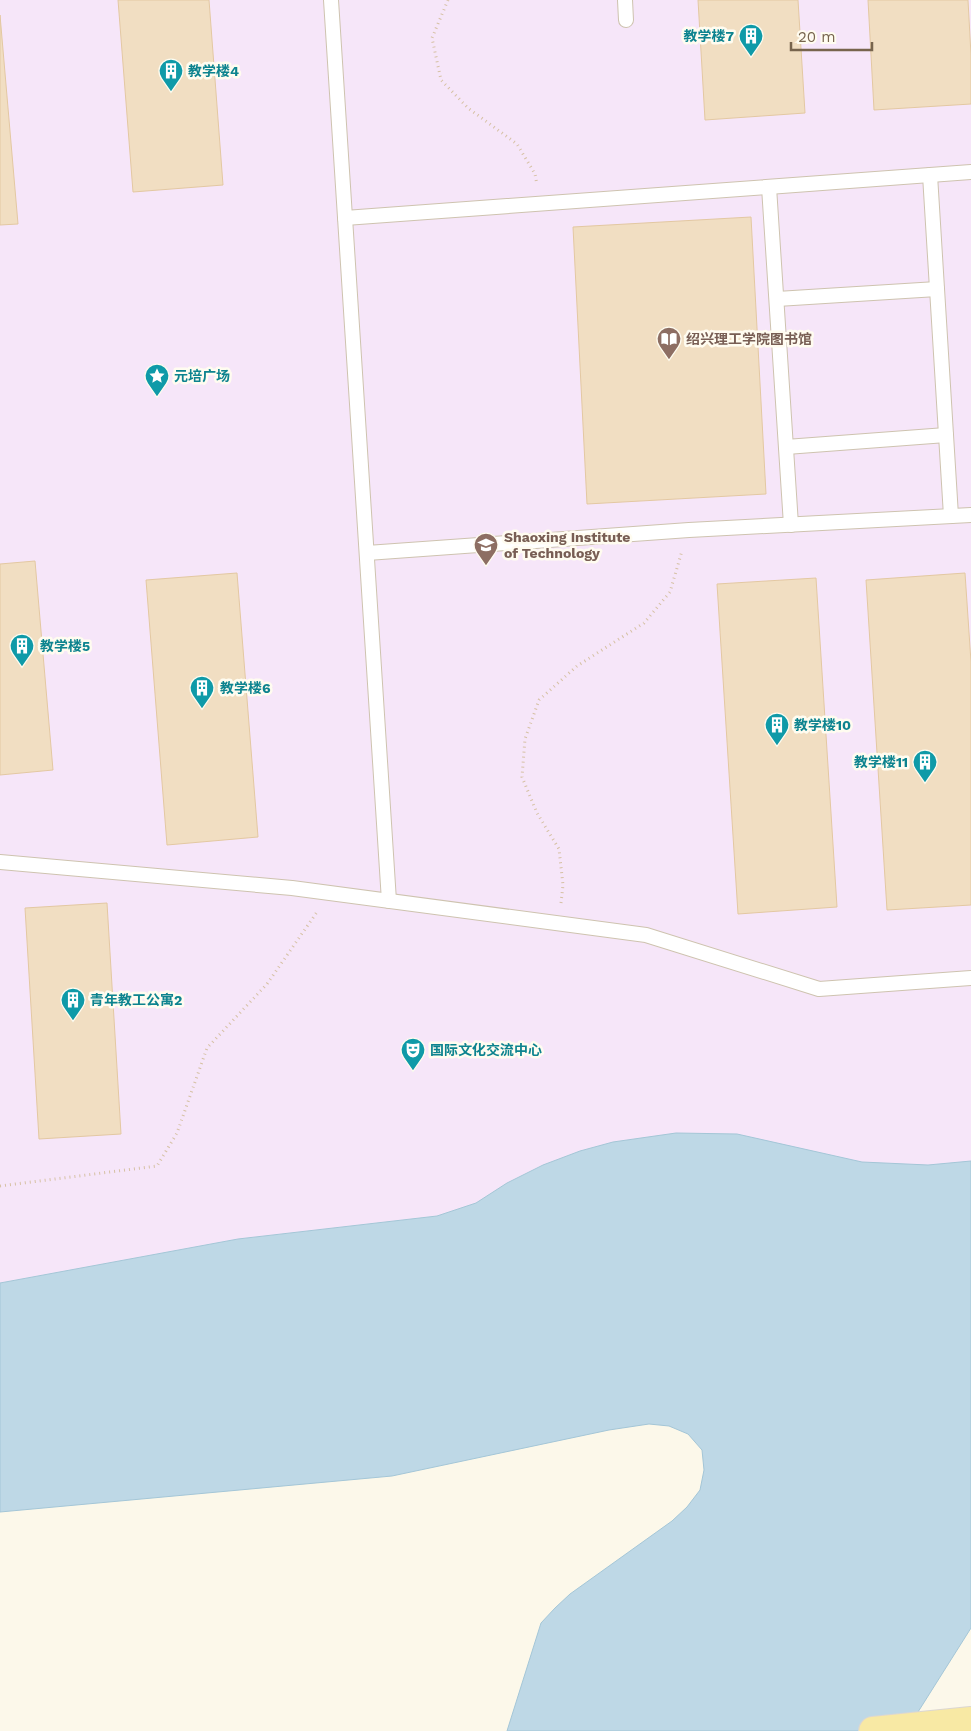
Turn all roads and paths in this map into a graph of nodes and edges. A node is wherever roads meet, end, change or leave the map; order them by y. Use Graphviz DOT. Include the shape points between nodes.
graph roads {
  1 [pos="331,0"];
  2 [pos="448,0"];
  3 [pos="625,0"];
  4 [pos="626,20"];
  5 [pos="971,172"];
  6 [pos="930,176"];
  7 [pos="769,187"];
  8 [pos="542,204"];
  9 [pos="345,218"];
  10 [pos="937,289"];
  11 [pos="776,299"];
  12 [pos="946,435"];
  13 [pos="786,448"];
  14 [pos="971,515"];
  15 [pos="951,516"];
  16 [pos="791,525"];
  17 [pos="689,530"];
  18 [pos="367,554"];
  19 [pos="0,862"];
  20 [pos="330,894"];
  21 [pos="389,901"];
  22 [pos="559,924"];
  23 [pos="971,978"];
  24 [pos="0,1186"];
  25 [pos="971,1721"];
  26 [pos="873,1731"];
  1 -- 9 [label="lane"];
  2 -- 8 [label="path" via="432,38 441,80 468,108 517,144 535,174"];
  3 -- 4 [label="lane"];
  5 -- 6 [label="lane"];
  6 -- 7 [label="lane"];
  6 -- 10 [label="lane"];
  7 -- 8 [label="lane"];
  7 -- 11 [label="lane"];
  8 -- 9 [label="lane"];
  9 -- 18 [label="lane"];
  10 -- 11 [label="lane"];
  10 -- 12 [label="lane"];
  11 -- 13 [label="lane"];
  12 -- 13 [label="lane"];
  12 -- 15 [label="lane"];
  13 -- 16 [label="lane"];
  14 -- 15 [label="lane"];
  15 -- 16 [label="lane"];
  16 -- 17 [label="lane"];
  17 -- 18 [label="lane"];
  17 -- 22 [label="path" via="670,592 644,623 577,666 539,700 525,739 522,777 537,813 559,849 563,885"];
  18 -- 21 [label="lane"];
  19 -- 20 [label="lane"];
  20 -- 21 [label="lane"];
  20 -- 24 [label="path" via="267,984 207,1048 177,1133 158,1166"];
  21 -- 22 [label="lane"];
  22 -- 23 [label="lane" via="646,935 819,989"];
  25 -- 26 [label="main road"];
}
